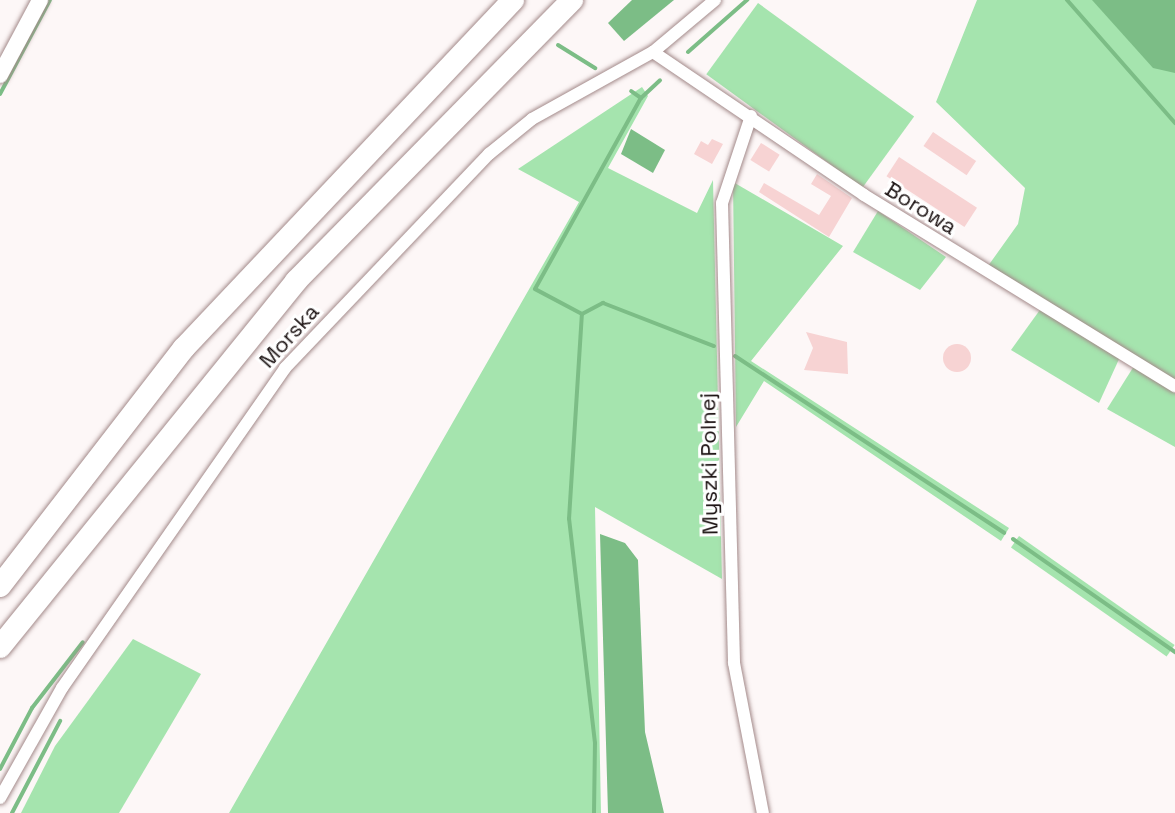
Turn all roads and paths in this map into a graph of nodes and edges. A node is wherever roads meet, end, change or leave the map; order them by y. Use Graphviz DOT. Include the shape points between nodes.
graph roads {
  1 [pos="40,0"];
  2 [pos="513,0"];
  3 [pos="572,0"];
  4 [pos="715,0"];
  5 [pos="653,52"];
  6 [pos="0,75"];
  7 [pos="751,116"];
  8 [pos="1175,386"];
  9 [pos="0,586"];
  10 [pos="0,647"];
  11 [pos="0,798"];
  12 [pos="763,813"];
  1 -- 6 [label="street"];
  2 -- 9 [label="highway" via="184,348"];
  3 -- 10 [label="highway" via="303,272"];
  4 -- 5 [label="street, Morska"];
  5 -- 7 [label="street, Borowa"];
  5 -- 11 [label="street, Morska" via="532,119 495,149 285,368 53,701"];
  7 -- 8 [label="street, Borowa" via="864,195"];
  7 -- 12 [label="street, Myszki Polnej" via="722,203 734,663"];
}
